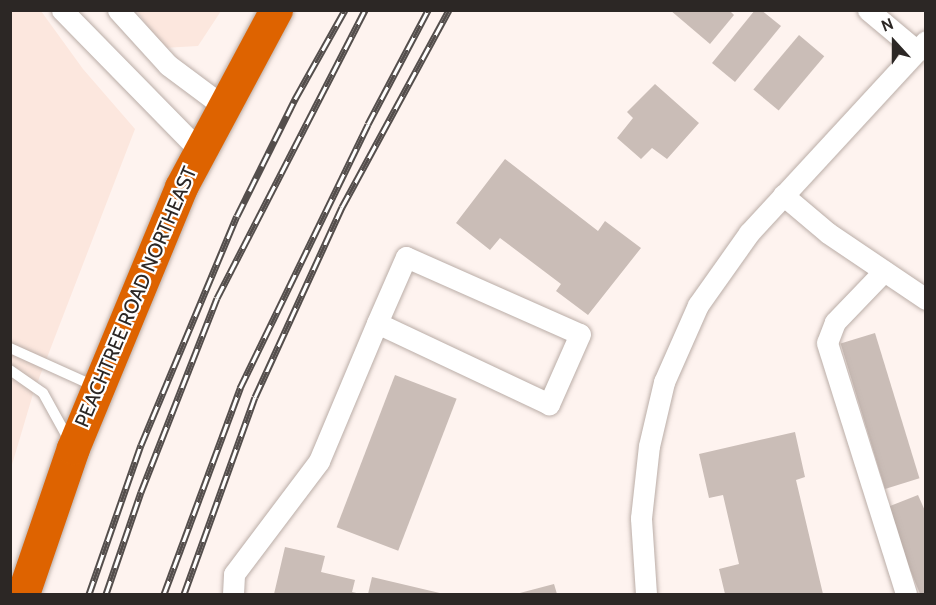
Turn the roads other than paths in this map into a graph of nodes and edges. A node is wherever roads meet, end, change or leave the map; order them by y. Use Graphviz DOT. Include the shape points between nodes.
graph roads {
  1 [pos="62,10"];
  2 [pos="118,10"];
  3 [pos="276,10"];
  4 [pos="868,10"];
  5 [pos="921,46"];
  6 [pos="223,106"];
  7 [pos="198,149"];
  8 [pos="783,195"];
  9 [pos="884,272"];
  10 [pos="926,299"];
  11 [pos="376,323"];
  12 [pos="10,348"];
  13 [pos="10,370"];
  14 [pos="97,387"];
  15 [pos="73,448"];
  16 [pos="23,594"];
  17 [pos="233,594"];
  18 [pos="646,594"];
  19 [pos="906,594"];
  1 -- 7 [label="street"];
  2 -- 6 [label="street" via="168,65"];
  3 -- 6 [label="highway, PEACHTREE ROAD NORTHEAST"];
  4 -- 5 [label="street"];
  5 -- 8 [label="street"];
  6 -- 7 [label="highway, PEACHTREE ROAD NORTHEAST"];
  7 -- 14 [label="highway, PEACHTREE ROAD NORTHEAST"];
  8 -- 9 [label="street"];
  8 -- 18 [label="street" via="749,233 698,306 664,382 649,446 641,518"];
  9 -- 10 [label="street"];
  9 -- 19 [label="street" via="836,322 827,343"];
  11 -- 11 [label="street" via="549,404 580,334 406,257"];
  11 -- 17 [label="street" via="319,460 234,574"];
  12 -- 14 [label="lane"];
  13 -- 15 [label="lane" via="43,393"];
  14 -- 15 [label="highway, PEACHTREE ROAD NORTHEAST"];
  15 -- 16 [label="highway, PEACHTREE ROAD NORTHEAST"];
}
